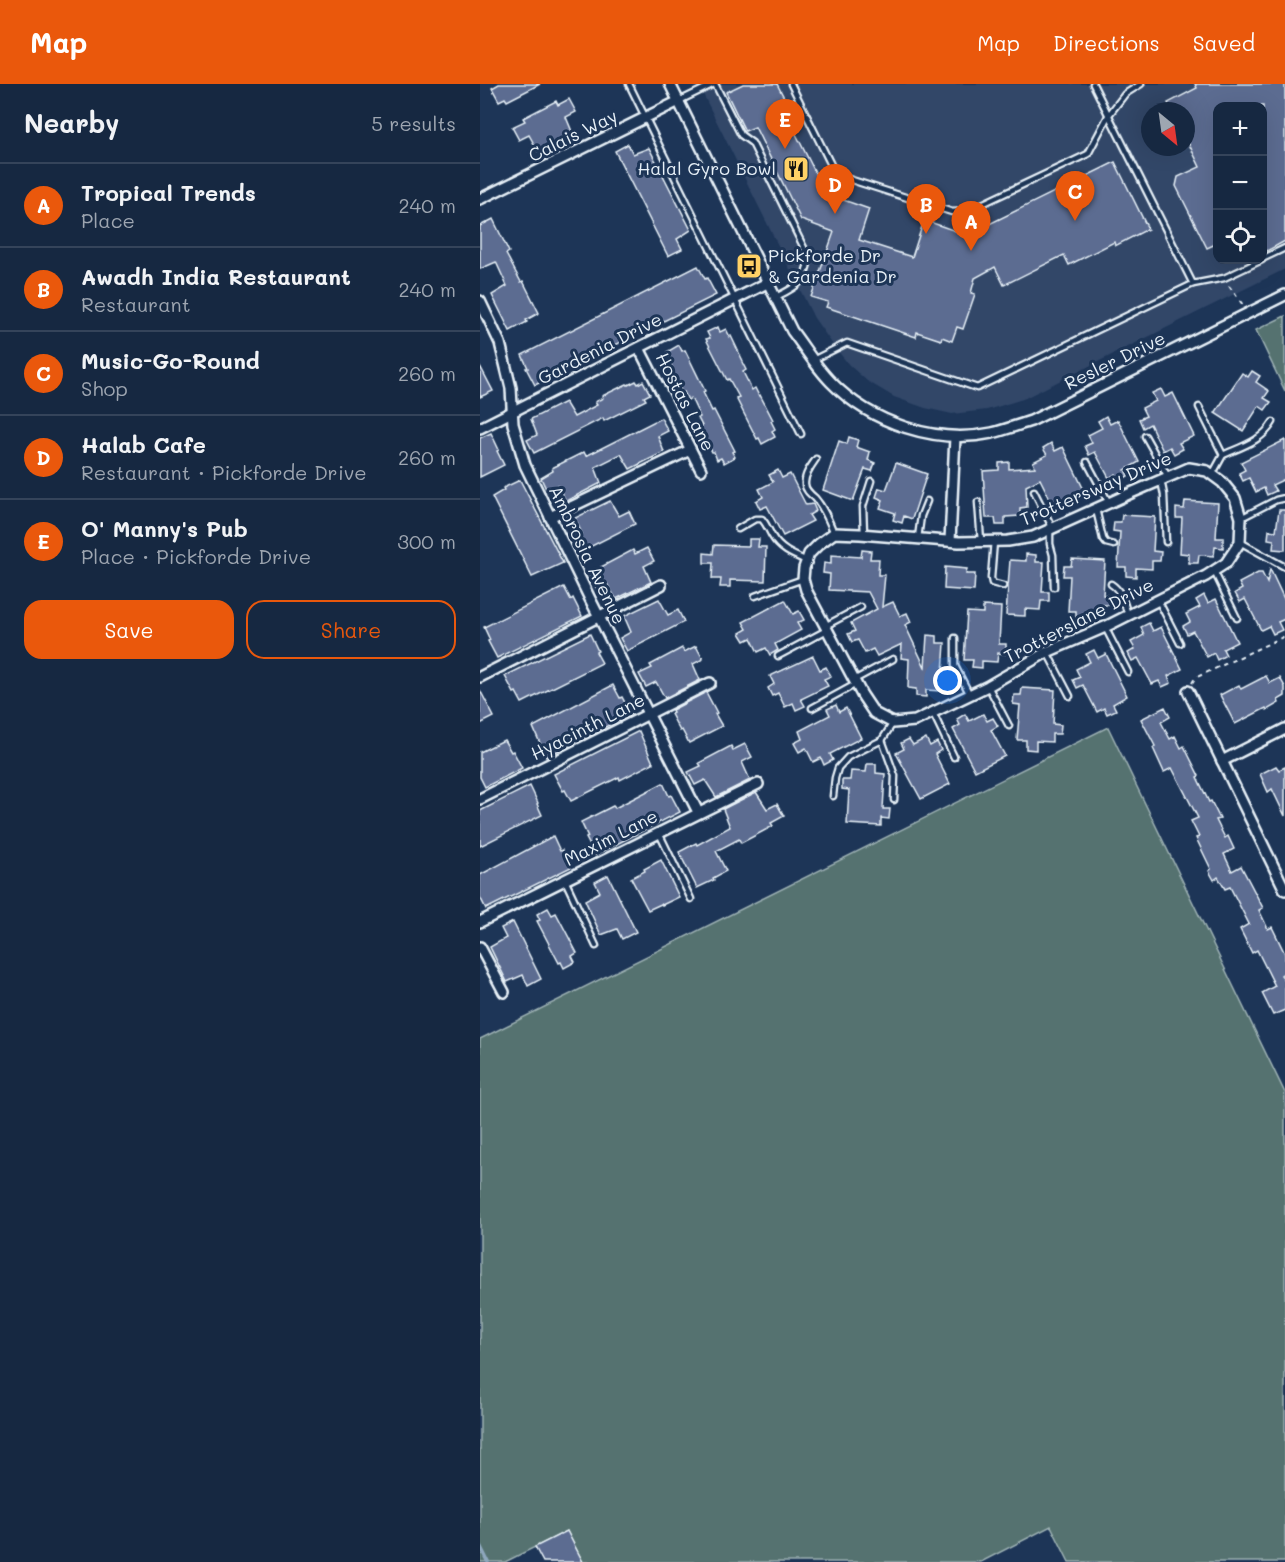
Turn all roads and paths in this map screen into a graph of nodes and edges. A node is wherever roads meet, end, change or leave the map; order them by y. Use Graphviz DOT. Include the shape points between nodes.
graph roads {
  1 [pos="629,84"];
  2 [pos="670,84"];
  3 [pos="715,84"];
  4 [pos="791,84"];
  5 [pos="1093,84"];
  6 [pos="1141,84"];
  7 [pos="679,102"];
  8 [pos="1108,116"];
  9 [pos="646,119"];
  10 [pos="480,199"];
  11 [pos="1285,248"];
  12 [pos="1267,257"];
  13 [pos="1252,264"];
  14 [pos="1224,278"];
  15 [pos="769,282"];
  16 [pos="1192,284"];
  17 [pos="1285,295"];
  18 [pos="776,297"];
  19 [pos="734,298"];
  20 [pos="480,301"];
  21 [pos="1242,305"];
  22 [pos="639,348"];
  23 [pos="813,360"];
  24 [pos="1199,407"];
  25 [pos="512,412"];
  26 [pos="1273,422"];
  27 [pos="480,428"];
  28 [pos="801,434"];
  29 [pos="1145,436"];
  30 [pos="955,437"];
  31 [pos="690,450"];
  32 [pos="1224,455"];
  33 [pos="816,459"];
  34 [pos="1087,462"];
  35 [pos="701,470"];
  36 [pos="1212,475"];
  37 [pos="1164,479"];
  38 [pos="871,481"];
  39 [pos="1034,491"];
  40 [pos="1285,498"];
  41 [pos="927,501"];
  42 [pos="978,502"];
  43 [pos="1109,503"];
  44 [pos="1096,509"];
  45 [pos="550,517"];
  46 [pos="1241,518"];
  47 [pos="738,529"];
  48 [pos="1051,530"];
  49 [pos="834,533"];
  50 [pos="864,534"];
  51 [pos="918,538"];
  52 [pos="950,541"];
  53 [pos="994,541"];
  54 [pos="981,542"];
  55 [pos="1166,542"];
  56 [pos="1240,542"];
  57 [pos="1113,545"];
  58 [pos="805,565"];
  59 [pos="1285,567"];
  60 [pos="1214,571"];
  61 [pos="803,579"];
  62 [pos="1111,584"];
  63 [pos="661,585"];
  64 [pos="1003,586"];
  65 [pos="1054,587"];
  66 [pos="755,596"];
  67 [pos="1158,600"];
  68 [pos="861,607"];
  69 [pos="1128,615"];
  70 [pos="600,617"];
  71 [pos="1237,618"];
  72 [pos="1105,627"];
  73 [pos="826,628"];
  74 [pos="1285,636"];
  75 [pos="955,638"];
  76 [pos="1180,643"];
  77 [pos="1047,652"];
  78 [pos="778,656"];
  79 [pos="893,659"];
  80 [pos="1128,672"];
  81 [pos="480,677"];
  82 [pos="855,682"];
  83 [pos="710,683"];
  84 [pos="988,686"];
  85 [pos="1188,691"];
  86 [pos="970,695"];
  87 [pos="1070,696"];
  88 [pos="812,708"];
  89 [pos="933,713"];
  90 [pos="649,715"];
  91 [pos="893,723"];
  92 [pos="1009,726"];
  93 [pos="1285,729"];
  94 [pos="882,740"];
  95 [pos="954,757"];
  96 [pos="1222,761"];
  97 [pos="758,784"];
  98 [pos="833,796"];
  99 [pos="480,799"];
  100 [pos="894,800"];
  101 [pos="698,812"];
  102 [pos="659,833"];
  103 [pos="565,880"];
  104 [pos="1285,890"];
  105 [pos="691,899"];
  106 [pos="480,922"];
  107 [pos="596,946"];
  108 [pos="480,947"];
  109 [pos="504,992"];
  1 -- 9 [label="lane"];
  2 -- 7 [label="street, Resler Drive"];
  3 -- 7 [label="lane"];
  3 -- 18 [label="lane" via="741,135 752,143 809,258 806,274 795,288"];
  4 -- 8 [label="lane" via="836,175 952,212 967,211 1089,154"];
  5 -- 8 [label="lane"];
  6 -- 8 [label="lane" via="1125,94"];
  7 -- 9 [label="street, Calais Way"];
  7 -- 15 [label="street, Resler Drive"];
  8 -- 16 [label="lane"];
  9 -- 10 [label="street, Calais Way"];
  9 -- 19 [label="lane"];
  11 -- 12 [label="lane"];
  13 -- 14 [label="lane"];
  14 -- 16 [label="lane"];
  14 -- 21 [label="path"];
  15 -- 18 [label="street, Resler Drive"];
  15 -- 19 [label="street, Gardenia Drive"];
  16 -- 23 [label="lane" via="977,388 847,343"];
  17 -- 30 [label="street, Resler Drive" via="1031,420 992,433"];
  18 -- 23 [label="street, Resler Drive" via="792,331"];
  19 -- 22 [label="street, Gardenia Drive"];
  19 -- 28 [label="lane"];
  20 -- 25 [label="street, Ambrosia Avenue" via="500,343 511,388"];
  22 -- 25 [label="street, Gardenia Drive"];
  22 -- 31 [label="street, Hostas Lane"];
  23 -- 30 [label="street, Resler Drive" via="853,401 884,419 919,432"];
  24 -- 32 [label="lane"];
  25 -- 27 [label="street, Gardenia Drive"];
  25 -- 45 [label="street, Ambrosia Avenue" via="525,465"];
  26 -- 32 [label="lane" via="1260,438"];
  29 -- 37 [label="lane"];
  30 -- 52 [label="street"];
  31 -- 35 [label="street, Hostas Lane"];
  31 -- 45 [label="street"];
  32 -- 36 [label="lane"];
  33 -- 49 [label="lane" via="804,482"];
  34 -- 43 [label="lane"];
  36 -- 37 [label="street, Trottersway Drive" via="1189,468"];
  36 -- 46 [label="street" via="1234,498"];
  37 -- 43 [label="street, Trottersway Drive"];
  37 -- 55 [label="lane"];
  38 -- 50 [label="lane" via="863,507"];
  39 -- 48 [label="lane"];
  40 -- 46 [label="lane"];
  41 -- 51 [label="lane"];
  42 -- 54 [label="lane"];
  43 -- 44 [label="street, Trottersway Drive"];
  44 -- 48 [label="street, Trottersway Drive"];
  44 -- 57 [label="lane" via="1103,539"];
  45 -- 70 [label="street, Ambrosia Avenue"];
  46 -- 56 [label="street"];
  47 -- 58 [label="lane" via="754,519 762,519 782,548"];
  48 -- 53 [label="street, Trottersway Drive" via="1033,537"];
  48 -- 65 [label="lane"];
  49 -- 50 [label="street, Trottersway Drive"];
  49 -- 58 [label="street" via="809,555"];
  50 -- 51 [label="street, Trottersway Drive"];
  51 -- 52 [label="street, Trottersway Drive"];
  52 -- 54 [label="street, Trottersway Drive"];
  53 -- 54 [label="street, Trottersway Drive"];
  53 -- 64 [label="lane" via="991,578 993,583"];
  56 -- 59 [label="lane"];
  56 -- 60 [label="street, Trotterslane Drive" via="1226,563"];
  58 -- 61 [label="street"];
  60 -- 67 [label="street, Trotterslane Drive"];
  60 -- 71 [label="lane"];
  61 -- 66 [label="lane"];
  61 -- 73 [label="street"];
  62 -- 69 [label="lane" via="1120,593"];
  63 -- 70 [label="street"];
  67 -- 69 [label="street, Trotterslane Drive"];
  67 -- 76 [label="lane"];
  68 -- 73 [label="lane"];
  69 -- 72 [label="street, Trotterslane Drive"];
  70 -- 81 [label="street"];
  70 -- 90 [label="street, Ambrosia Avenue"];
  72 -- 77 [label="street, Trotterslane Drive"];
  72 -- 80 [label="lane"];
  73 -- 78 [label="lane"];
  73 -- 82 [label="street"];
  74 -- 85 [label="path" via="1195,678"];
  75 -- 86 [label="lane" via="955,666"];
  77 -- 84 [label="street, Trotterslane Drive"];
  77 -- 87 [label="lane"];
  79 -- 82 [label="lane"];
  82 -- 88 [label="lane"];
  82 -- 91 [label="street" via="874,713"];
  83 -- 90 [label="street, Hyacinth Lane"];
  84 -- 86 [label="street, Trotterslane Drive"];
  84 -- 92 [label="lane"];
  85 -- 96 [label="street"];
  86 -- 89 [label="street, Trotterslane Drive"];
  89 -- 91 [label="street, Trotterslane Drive" via="915,721"];
  89 -- 95 [label="lane"];
  90 -- 99 [label="street, Hyacinth Lane"];
  90 -- 101 [label="street, Ambrosia Avenue"];
  91 -- 94 [label="lane"];
  93 -- 96 [label="street"];
  94 -- 98 [label="lane" via="848,757 838,768"];
  94 -- 100 [label="lane" via="895,776"];
  96 -- 104 [label="street"];
  97 -- 101 [label="street, Maxim Lane"];
  101 -- 102 [label="street, Maxim Lane"];
  102 -- 103 [label="street, Maxim Lane"];
  102 -- 105 [label="lane"];
  103 -- 106 [label="street, Maxim Lane"];
  103 -- 107 [label="lane"];
  108 -- 109 [label="street"];
}
